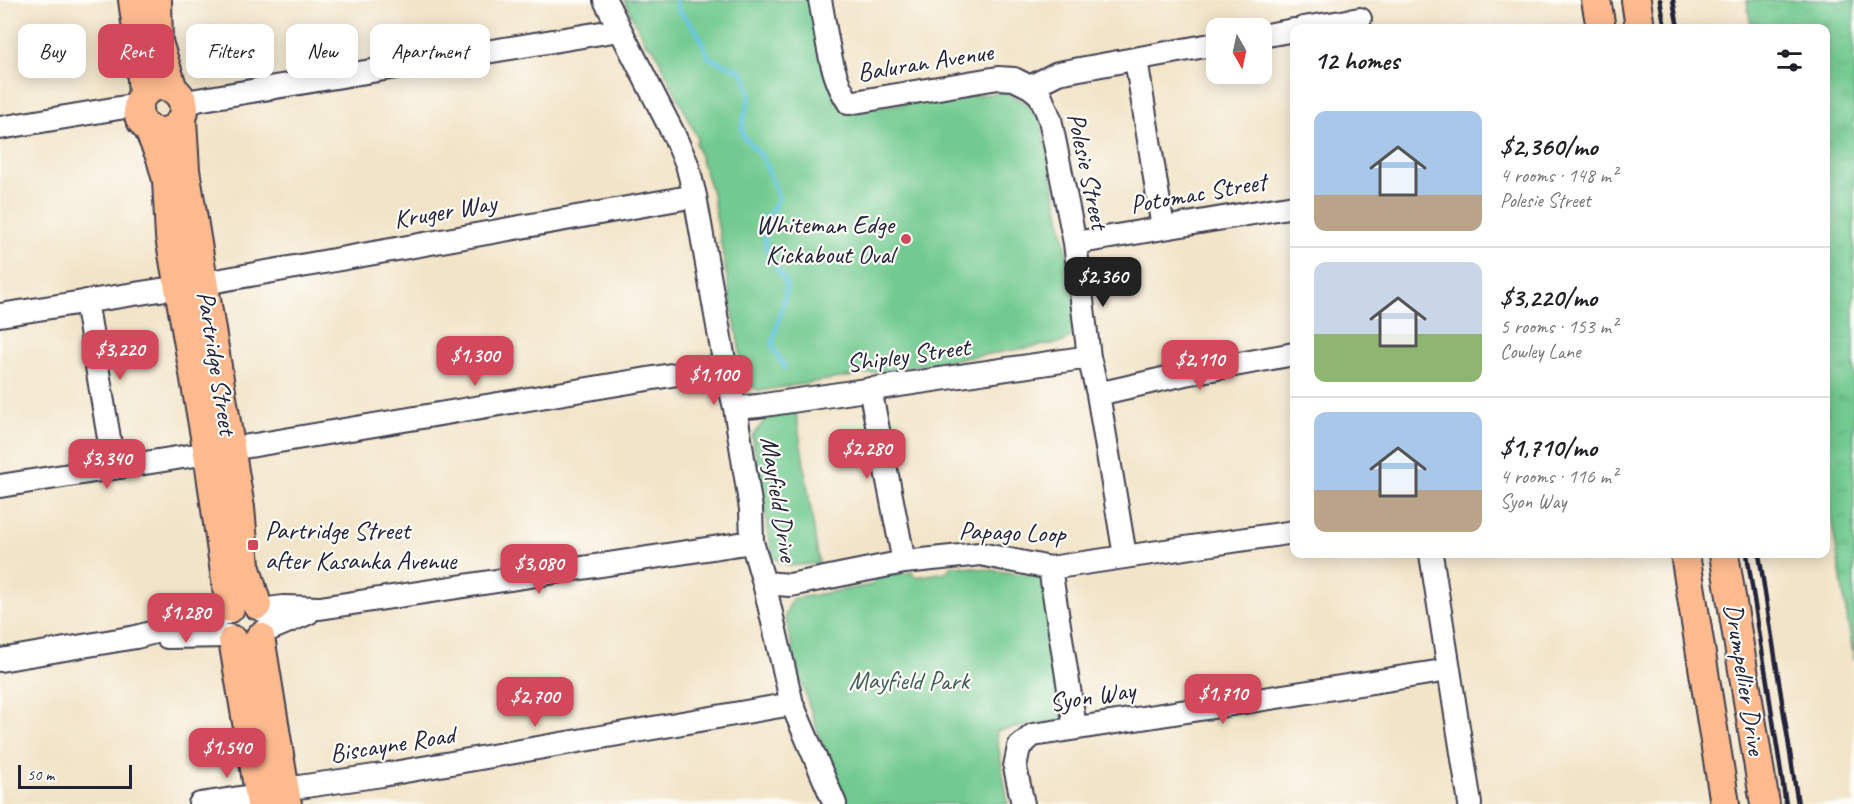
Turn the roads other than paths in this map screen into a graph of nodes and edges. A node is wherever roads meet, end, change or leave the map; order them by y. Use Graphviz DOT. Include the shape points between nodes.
graph roads {
  1 [pos="133,0"];
  2 [pos="157,0"];
  3 [pos="604,0"];
  4 [pos="820,0"];
  5 [pos="1596,0"];
  6 [pos="1636,0"];
  7 [pos="1359,16"];
  8 [pos="1322,24"];
  9 [pos="1600,24"];
  10 [pos="1639,24"];
  11 [pos="619,30"];
  12 [pos="1290,31"];
  13 [pos="1272,34"];
  14 [pos="1206,46"];
  15 [pos="1136,59"];
  16 [pos="1030,87"];
  17 [pos="180,105"];
  18 [pos="143,111"];
  19 [pos="0,128"];
  20 [pos="695,196"];
  21 [pos="1290,207"];
  22 [pos="1162,228"];
  23 [pos="1075,243"];
  24 [pos="192,285"];
  25 [pos="86,301"];
  26 [pos="0,315"];
  27 [pos="1290,355"];
  28 [pos="1089,357"];
  29 [pos="725,366"];
  30 [pos="870,389"];
  31 [pos="1098,394"];
  32 [pos="735,408"];
  33 [pos="219,451"];
  34 [pos="114,468"];
  35 [pos="0,486"];
  36 [pos="1290,533"];
  37 [pos="752,542"];
  38 [pos="1125,556"];
  39 [pos="1432,558"];
  40 [pos="1686,558"];
  41 [pos="1725,558"];
  42 [pos="904,562"];
  43 [pos="1050,567"];
  44 [pos="764,582"];
  45 [pos="245,623"];
  46 [pos="0,660"];
  47 [pos="1449,670"];
  48 [pos="792,704"];
  49 [pos="1075,727"];
  50 [pos="273,798"];
  51 [pos="200,804"];
  52 [pos="836,804"];
  53 [pos="1023,804"];
  54 [pos="1470,804"];
  55 [pos="1725,804"];
  56 [pos="1765,804"];
  1 -- 18 [label="main road, Partridge Street"];
  2 -- 17 [label="main road, Partridge Street" via="159,42"];
  3 -- 11 [label="street, Mayfield Drive"];
  4 -- 16 [label="street, Baluran Avenue" via="834,74 849,103 998,78 1014,79"];
  5 -- 9 [label="main road"];
  6 -- 10 [label="main road"];
  7 -- 8 [label="street"];
  11 -- 17 [label="street"];
  11 -- 20 [label="street, Mayfield Drive" via="673,133"];
  12 -- 13 [label="street"];
  14 -- 15 [label="street"];
  15 -- 16 [label="street" via="1058,73"];
  15 -- 22 [label="street"];
  16 -- 23 [label="street, Polesie Street" via="1040,95 1050,119"];
  17 -- 18 [label="main road" via="166,86 155,87"];
  17 -- 18 [label="main road" via="175,128 168,131 158,132"];
  17 -- 24 [label="main road, Partridge Street"];
  18 -- 19 [label="street" via="131,106"];
  18 -- 24 [label="main road, Partridge Street" via="165,168 168,221"];
  20 -- 24 [label="street, Kruger Way"];
  20 -- 29 [label="street, Mayfield Drive"];
  21 -- 22 [label="street, Potomac Street"];
  22 -- 23 [label="street, Potomac Street"];
  23 -- 28 [label="street, Polesie Street"];
  24 -- 25 [label="street, Kruger Way"];
  24 -- 33 [label="main road, Partridge Street"];
  25 -- 26 [label="street, Kruger Way"];
  25 -- 34 [label="street"];
  27 -- 31 [label="street"];
  28 -- 30 [label="street, Shipley Street"];
  28 -- 31 [label="street, Polesie Street"];
  29 -- 32 [label="street, Mayfield Drive"];
  29 -- 33 [label="street"];
  30 -- 32 [label="street, Shipley Street"];
  30 -- 42 [label="street"];
  31 -- 38 [label="street, Polesie Street"];
  32 -- 37 [label="street, Mayfield Drive" via="751,509"];
  33 -- 34 [label="street"];
  33 -- 45 [label="main road, Partridge Street"];
  34 -- 35 [label="street"];
  36 -- 38 [label="street, Papago Loop"];
  37 -- 44 [label="street, Mayfield Drive"];
  37 -- 45 [label="street" via="320,608 283,607"];
  38 -- 43 [label="street, Papago Loop"];
  39 -- 47 [label="street"];
  40 -- 55 [label="main road, Drumpellier Drive"];
  41 -- 56 [label="main road, Drumpellier Drive"];
  42 -- 43 [label="street, Papago Loop" via="980,554"];
  42 -- 44 [label="street, Papago Loop" via="789,585"];
  43 -- 49 [label="street"];
  44 -- 48 [label="street, Mayfield Drive"];
  45 -- 46 [label="street"];
  45 -- 50 [label="main road, Partridge Street"];
  47 -- 49 [label="street, Syon Way"];
  47 -- 54 [label="street"];
  48 -- 50 [label="street, Biscayne Road" via="382,775"];
  48 -- 52 [label="street, Mayfield Drive"];
  49 -- 53 [label="street, Syon Way" via="1034,735 1019,747 1016,767"];
  50 -- 51 [label="street, Biscayne Road"];
}
